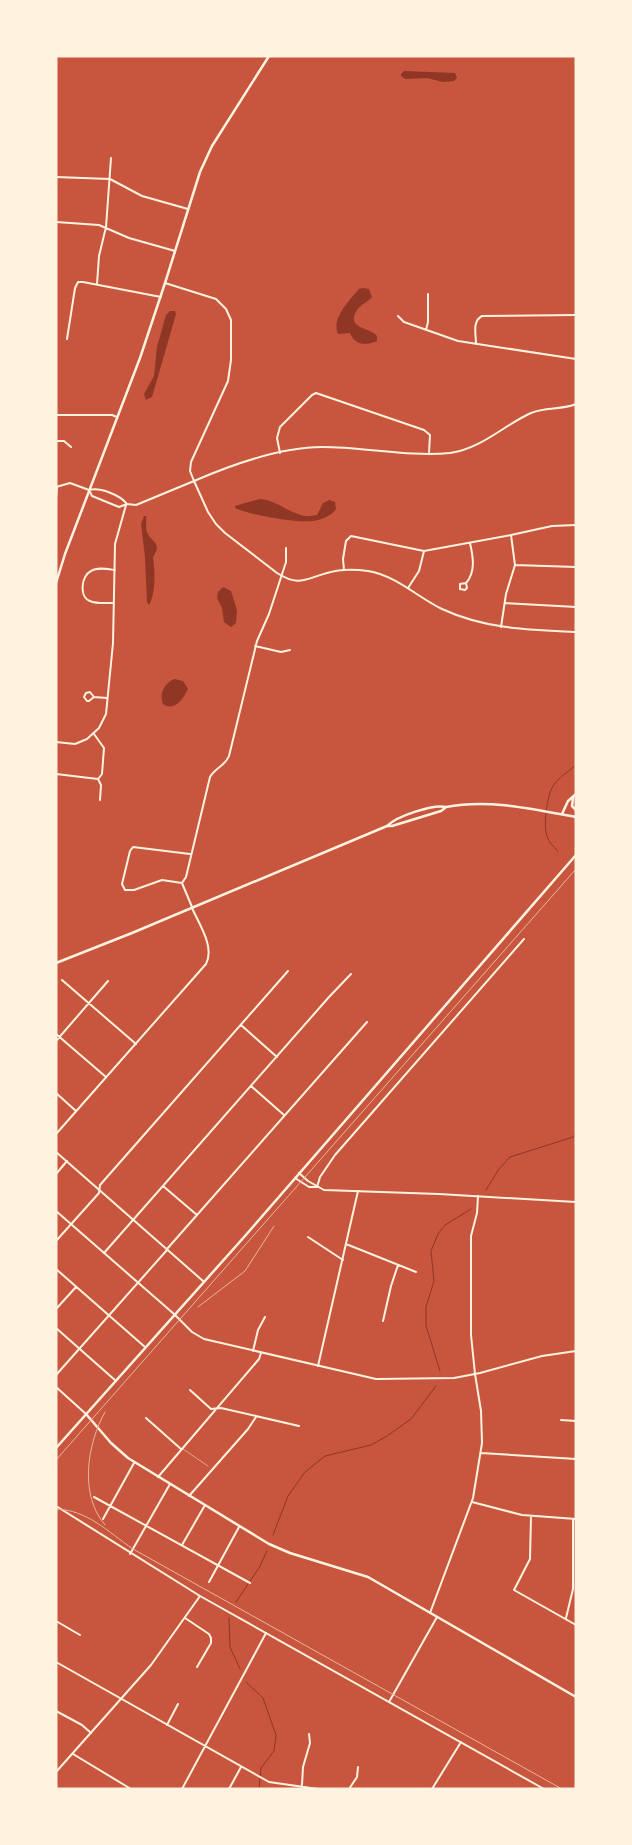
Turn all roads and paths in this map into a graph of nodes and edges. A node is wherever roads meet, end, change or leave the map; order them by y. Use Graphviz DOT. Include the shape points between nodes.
graph roads {
  1 [pos="269,56"];
  2 [pos="111,158"];
  3 [pos="56,177"];
  4 [pos="110,179"];
  5 [pos="188,209"];
  6 [pos="56,222"];
  7 [pos="106,227"];
  8 [pos="175,251"];
  9 [pos="165,283"];
  10 [pos="96,284"];
  11 [pos="428,294"];
  12 [pos="161,297"];
  13 [pos="576,315"];
  14 [pos="398,316"];
  15 [pos="426,330"];
  16 [pos="67,339"];
  17 [pos="476,344"];
  18 [pos="576,359"];
  19 [pos="576,404"];
  20 [pos="56,415"];
  21 [pos="117,417"];
  22 [pos="56,441"];
  23 [pos="71,447"];
  24 [pos="280,453"];
  25 [pos="429,453"];
  26 [pos="194,481"];
  27 [pos="57,487"];
  28 [pos="89,490"];
  29 [pos="56,498"];
  30 [pos="126,504"];
  31 [pos="576,525"];
  32 [pos="511,536"];
  33 [pos="470,543"];
  34 [pos="286,548"];
  35 [pos="424,550"];
  36 [pos="514,564"];
  37 [pos="576,568"];
  38 [pos="114,570"];
  39 [pos="344,570"];
  40 [pos="282,576"];
  41 [pos="56,583"];
  42 [pos="466,583"];
  43 [pos="408,588"];
  44 [pos="114,603"];
  45 [pos="504,603"];
  46 [pos="576,607"];
  47 [pos="500,628"];
  48 [pos="576,632"];
  49 [pos="256,646"];
  50 [pos="290,650"];
  51 [pos="94,697"];
  52 [pos="107,698"];
  53 [pos="94,734"];
  54 [pos="56,742"];
  55 [pos="56,774"];
  56 [pos="98,779"];
  57 [pos="574,795"];
  58 [pos="100,800"];
  59 [pos="576,810"];
  60 [pos="562,814"];
  61 [pos="576,817"];
  62 [pos="192,854"];
  63 [pos="576,855"];
  64 [pos="182,883"];
  65 [pos="192,908"];
  66 [pos="524,938"];
  67 [pos="56,963"];
  68 [pos="288,971"];
  69 [pos="351,974"];
  70 [pos="62,980"];
  71 [pos="108,981"];
  72 [pos="89,1004"];
  73 [pos="367,1022"];
  74 [pos="241,1025"];
  75 [pos="56,1034"];
  76 [pos="60,1037"];
  77 [pos="56,1041"];
  78 [pos="136,1044"];
  79 [pos="277,1057"];
  80 [pos="106,1077"];
  81 [pos="251,1086"];
  82 [pos="56,1093"];
  83 [pos="76,1110"];
  84 [pos="284,1115"];
  85 [pos="56,1134"];
  86 [pos="56,1152"];
  87 [pos="67,1161"];
  88 [pos="299,1173"];
  89 [pos="56,1174"];
  90 [pos="295,1178"];
  91 [pos="163,1186"];
  92 [pos="317,1187"];
  93 [pos="99,1189"];
  94 [pos="358,1191"];
  95 [pos="478,1196"];
  96 [pos="576,1202"];
  97 [pos="56,1211"];
  98 [pos="197,1216"];
  99 [pos="134,1220"];
  100 [pos="71,1224"];
  101 [pos="308,1237"];
  102 [pos="56,1241"];
  103 [pos="346,1244"];
  104 [pos="167,1249"];
  105 [pos="104,1253"];
  106 [pos="342,1260"];
  107 [pos="398,1265"];
  108 [pos="56,1269"];
  109 [pos="416,1272"];
  110 [pos="203,1281"];
  111 [pos="138,1283"];
  112 [pos="76,1287"];
  113 [pos="56,1309"];
  114 [pos="174,1314"];
  115 [pos="109,1316"];
  116 [pos="265,1316"];
  117 [pos="383,1321"];
  118 [pos="56,1328"];
  119 [pos="145,1347"];
  120 [pos="80,1349"];
  121 [pos="576,1350"];
  122 [pos="253,1351"];
  123 [pos="261,1353"];
  124 [pos="318,1366"];
  125 [pos="475,1374"];
  126 [pos="56,1376"];
  127 [pos="116,1381"];
  128 [pos="56,1387"];
  129 [pos="190,1390"];
  130 [pos="216,1409"];
  131 [pos="86,1414"];
  132 [pos="256,1417"];
  133 [pos="146,1418"];
  134 [pos="561,1420"];
  135 [pos="576,1421"];
  136 [pos="299,1426"];
  137 [pos="57,1447"];
  138 [pos="182,1448"];
  139 [pos="480,1453"];
  140 [pos="576,1459"];
  141 [pos="134,1463"];
  142 [pos="208,1466"];
  143 [pos="158,1477"];
  144 [pos="170,1484"];
  145 [pos="189,1496"];
  146 [pos="94,1497"];
  147 [pos="472,1502"];
  148 [pos="204,1505"];
  149 [pos="56,1506"];
  150 [pos="111,1506"];
  151 [pos="530,1516"];
  152 [pos="103,1519"];
  153 [pos="575,1519"];
  154 [pos="146,1526"];
  155 [pos="240,1526"];
  156 [pos="182,1546"];
  157 [pos="130,1554"];
  158 [pos="218,1565"];
  159 [pos="209,1582"];
  160 [pos="250,1584"];
  161 [pos="200,1596"];
  162 [pos="430,1613"];
  163 [pos="437,1617"];
  164 [pos="185,1618"];
  165 [pos="565,1618"];
  166 [pos="56,1621"];
  167 [pos="576,1625"];
  168 [pos="266,1633"];
  169 [pos="80,1635"];
  170 [pos="56,1662"];
  171 [pos="196,1667"];
  172 [pos="576,1697"];
  173 [pos="121,1699"];
  174 [pos="389,1702"];
  175 [pos="178,1704"];
  176 [pos="56,1711"];
  177 [pos="167,1725"];
  178 [pos="91,1733"];
  179 [pos="309,1734"];
  180 [pos="461,1742"];
  181 [pos="205,1747"];
  182 [pos="73,1754"];
  183 [pos="242,1767"];
  184 [pos="358,1767"];
  185 [pos="56,1772"];
  186 [pos="302,1785"];
  187 [pos="131,1789"];
  188 [pos="182,1789"];
  189 [pos="230,1789"];
  190 [pos="318,1789"];
  191 [pos="349,1789"];
  192 [pos="432,1789"];
  193 [pos="544,1789"];
  1 -- 5 [label="main road" via="212,146"];
  2 -- 4 [label="street"];
  3 -- 4 [label="street"];
  4 -- 5 [label="street" via="142,196"];
  4 -- 7 [label="street"];
  5 -- 8 [label="main road"];
  6 -- 7 [label="street"];
  7 -- 8 [label="street" via="129,238"];
  7 -- 10 [label="street"];
  8 -- 9 [label="main road"];
  9 -- 12 [label="main road"];
  9 -- 26 [label="street" via="216,299 231,320 229,377 191,462"];
  10 -- 12 [label="street"];
  10 -- 16 [label="street" via="78,282"];
  11 -- 15 [label="street"];
  12 -- 21 [label="main road"];
  13 -- 17 [label="street" via="482,316 476,322"];
  14 -- 15 [label="street" via="404,322"];
  15 -- 17 [label="street"];
  17 -- 18 [label="street"];
  19 -- 25 [label="street" via="532,413 467,449"];
  20 -- 21 [label="street"];
  21 -- 28 [label="main road"];
  22 -- 23 [label="street" via="64,441"];
  24 -- 25 [label="street" via="321,447"];
  24 -- 25 [label="street" via="277,438 280,428 316,393 424,430 430,435"];
  24 -- 26 [label="street" via="255,458"];
  26 -- 30 [label="street" via="144,503"];
  26 -- 40 [label="street" via="208,512 219,527"];
  27 -- 28 [label="street" via="70,483"];
  27 -- 29 [label="street"];
  28 -- 30 [label="street" via="96,488 122,498"];
  28 -- 30 [label="street" via="92,496 119,507"];
  28 -- 41 [label="main road"];
  30 -- 38 [label="street" via="115,544"];
  31 -- 32 [label="street" via="556,525"];
  32 -- 33 [label="street"];
  32 -- 36 [label="street"];
  33 -- 35 [label="street"];
  33 -- 42 [label="street" via="473,566"];
  34 -- 40 [label="street" via="287,560"];
  35 -- 39 [label="street" via="349,537 346,540"];
  35 -- 43 [label="street" via="419,571"];
  36 -- 37 [label="street"];
  36 -- 45 [label="street"];
  38 -- 44 [label="street"];
  38 -- 44 [label="street" via="95,569 89,572 82,591 90,601"];
  39 -- 40 [label="street" via="300,581"];
  39 -- 43 [label="street" via="374,572"];
  40 -- 49 [label="street"];
  43 -- 47 [label="street" via="453,614"];
  44 -- 52 [label="street"];
  45 -- 46 [label="street"];
  45 -- 47 [label="street"];
  47 -- 48 [label="street"];
  49 -- 50 [label="street" via="281,652"];
  49 -- 62 [label="street" via="229,756 225,764 212,773"];
  51 -- 52 [label="street"];
  52 -- 53 [label="street" via="106,714"];
  53 -- 54 [label="street" via="74,744"];
  53 -- 56 [label="street" via="104,748 102,774"];
  55 -- 56 [label="street"];
  56 -- 58 [label="street"];
  57 -- 59 [label="main road" via="572,806"];
  57 -- 60 [label="main road"];
  60 -- 61 [label="main road"];
  60 -- 65 [label="main road" via="497,805 446,807 387,826"];
  62 -- 64 [label="street"];
  62 -- 64 [label="street" via="134,848 130,851 122,884 125,890 131,891 162,880"];
  63 -- 88 [label="main road"];
  64 -- 65 [label="street"];
  65 -- 67 [label="main road"];
  65 -- 78 [label="street" via="209,948 209,958"];
  66 -- 92 [label="street" via="335,1155"];
  68 -- 74 [label="street"];
  69 -- 79 [label="street"];
  70 -- 72 [label="street"];
  71 -- 72 [label="street"];
  72 -- 76 [label="street"];
  72 -- 78 [label="street"];
  73 -- 84 [label="street"];
  74 -- 79 [label="street"];
  74 -- 93 [label="street"];
  75 -- 76 [label="street"];
  76 -- 77 [label="street"];
  76 -- 80 [label="street"];
  78 -- 80 [label="street"];
  79 -- 81 [label="street"];
  80 -- 83 [label="street"];
  81 -- 84 [label="street"];
  81 -- 91 [label="street"];
  82 -- 83 [label="street"];
  83 -- 85 [label="street"];
  84 -- 98 [label="street"];
  86 -- 87 [label="street"];
  87 -- 89 [label="street"];
  87 -- 93 [label="street"];
  88 -- 90 [label="main road"];
  88 -- 92 [label="street"];
  90 -- 92 [label="street" via="309,1188"];
  90 -- 110 [label="main road"];
  91 -- 98 [label="street"];
  91 -- 99 [label="street"];
  92 -- 94 [label="street"];
  93 -- 99 [label="street"];
  93 -- 100 [label="street"];
  94 -- 95 [label="street"];
  94 -- 103 [label="street"];
  95 -- 96 [label="street"];
  95 -- 125 [label="street" via="471,1236 471,1335"];
  97 -- 100 [label="street"];
  98 -- 104 [label="street"];
  99 -- 104 [label="street"];
  99 -- 105 [label="street"];
  100 -- 102 [label="street"];
  100 -- 105 [label="street"];
  101 -- 106 [label="street"];
  103 -- 106 [label="street"];
  103 -- 107 [label="street"];
  104 -- 110 [label="street"];
  104 -- 111 [label="street"];
  105 -- 111 [label="street"];
  106 -- 124 [label="street"];
  107 -- 109 [label="street"];
  107 -- 117 [label="street"];
  108 -- 112 [label="street"];
  110 -- 114 [label="main road"];
  111 -- 114 [label="street"];
  111 -- 115 [label="street"];
  112 -- 113 [label="street"];
  112 -- 115 [label="street"];
  114 -- 119 [label="main road"];
  114 -- 122 [label="street" via="200,1338"];
  115 -- 119 [label="street"];
  115 -- 120 [label="street"];
  116 -- 122 [label="street"];
  118 -- 120 [label="street"];
  119 -- 127 [label="main road"];
  120 -- 126 [label="street"];
  120 -- 127 [label="street"];
  121 -- 125 [label="street"];
  122 -- 123 [label="street"];
  123 -- 124 [label="street"];
  123 -- 130 [label="street"];
  124 -- 125 [label="street" via="376,1379 451,1378"];
  125 -- 139 [label="street" via="482,1420"];
  127 -- 131 [label="main road"];
  128 -- 131 [label="street"];
  129 -- 130 [label="street" via="211,1409"];
  130 -- 132 [label="street"];
  130 -- 138 [label="street"];
  131 -- 137 [label="main road"];
  131 -- 141 [label="main road"];
  132 -- 136 [label="street"];
  132 -- 145 [label="street"];
  133 -- 138 [label="street"];
  134 -- 135 [label="street"];
  138 -- 142 [label="lane"];
  138 -- 143 [label="street"];
  139 -- 140 [label="street"];
  139 -- 147 [label="street"];
  141 -- 143 [label="main road"];
  141 -- 150 [label="street"];
  143 -- 144 [label="main road"];
  144 -- 145 [label="main road"];
  144 -- 154 [label="street"];
  145 -- 148 [label="main road"];
  146 -- 150 [label="street"];
  147 -- 151 [label="street"];
  147 -- 162 [label="street"];
  148 -- 155 [label="main road"];
  148 -- 156 [label="street"];
  149 -- 157 [label="street"];
  150 -- 152 [label="street"];
  150 -- 154 [label="street"];
  151 -- 153 [label="street"];
  151 -- 165 [label="street" via="530,1559 514,1590"];
  153 -- 165 [label="street" via="573,1589"];
  154 -- 156 [label="street"];
  154 -- 157 [label="street"];
  155 -- 158 [label="street"];
  155 -- 162 [label="main road" via="285,1551 368,1577"];
  156 -- 158 [label="street"];
  157 -- 161 [label="street"];
  158 -- 159 [label="street"];
  158 -- 160 [label="street"];
  161 -- 164 [label="street"];
  161 -- 168 [label="street"];
  162 -- 163 [label="main road"];
  163 -- 172 [label="main road"];
  163 -- 174 [label="street"];
  164 -- 171 [label="street" via="212,1638"];
  164 -- 173 [label="street"];
  165 -- 167 [label="street"];
  166 -- 169 [label="street"];
  168 -- 174 [label="street"];
  168 -- 181 [label="street"];
  170 -- 173 [label="street"];
  173 -- 177 [label="street"];
  173 -- 178 [label="street"];
  174 -- 180 [label="street"];
  175 -- 177 [label="street"];
  176 -- 178 [label="street"];
  177 -- 181 [label="street"];
  178 -- 182 [label="street"];
  179 -- 186 [label="street"];
  180 -- 192 [label="street"];
  180 -- 193 [label="street"];
  181 -- 183 [label="street"];
  181 -- 188 [label="street"];
  182 -- 185 [label="street"];
  182 -- 187 [label="street"];
  183 -- 186 [label="street" via="272,1783"];
  183 -- 189 [label="street"];
  184 -- 191 [label="street" via="357,1777"];
  186 -- 190 [label="street"];
}
